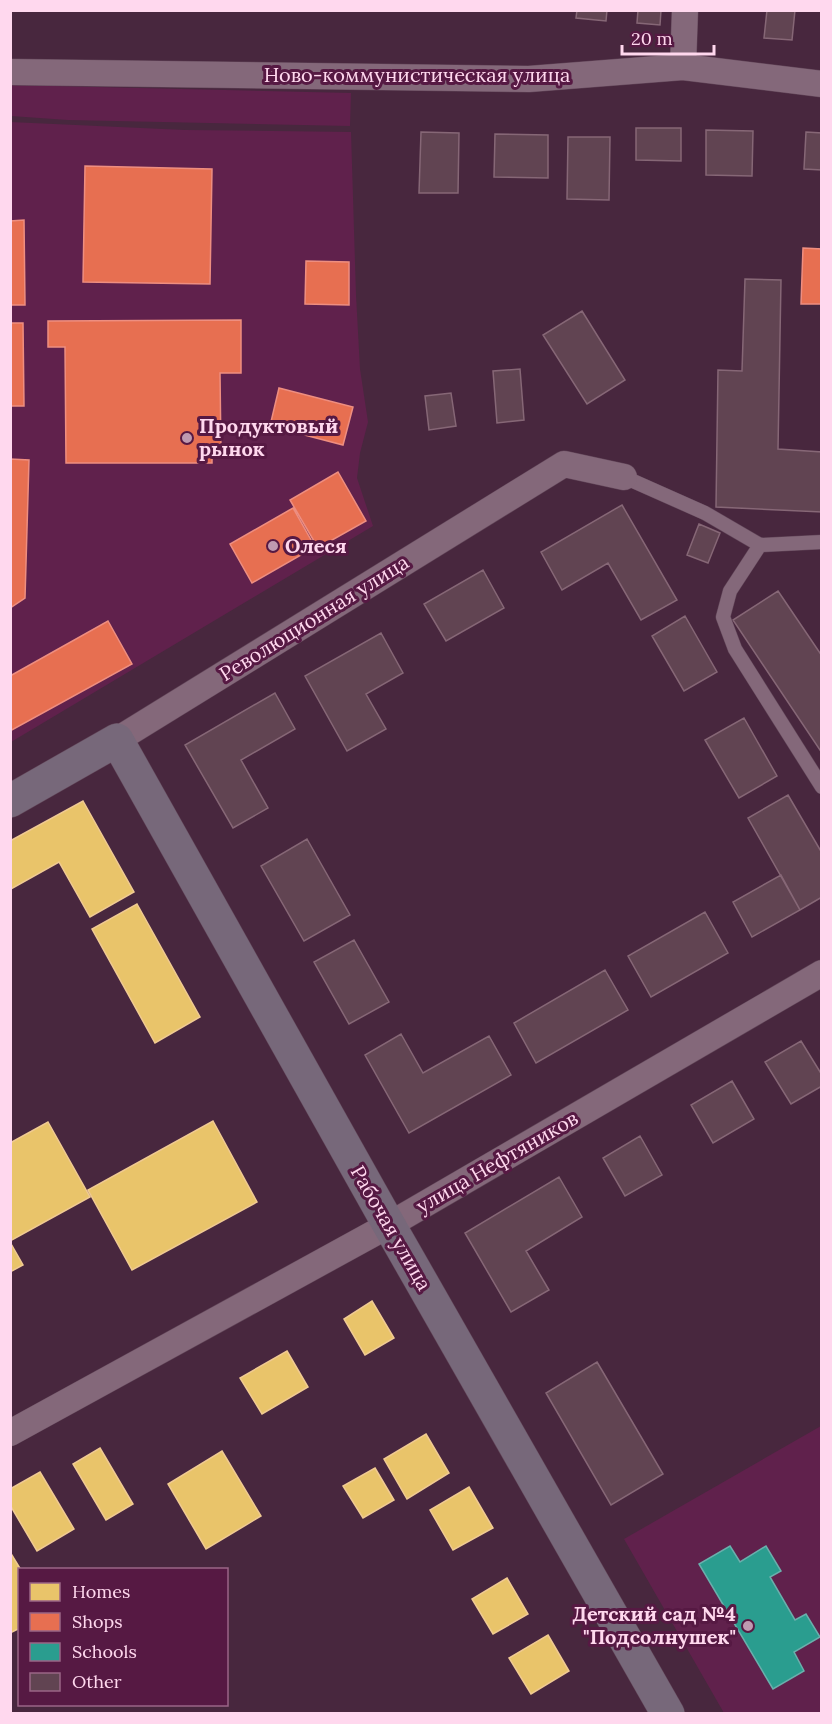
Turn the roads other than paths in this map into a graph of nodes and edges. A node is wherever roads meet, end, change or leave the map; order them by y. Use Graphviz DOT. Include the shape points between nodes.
graph roads {
  1 [pos="685,10"];
  2 [pos="683,67"];
  3 [pos="10,72"];
  4 [pos="822,84"];
  5 [pos="624,477"];
  6 [pos="822,542"];
  7 [pos="760,544"];
  8 [pos="117,741"];
  9 [pos="822,787"];
  10 [pos="10,801"];
  11 [pos="822,973"];
  12 [pos="389,1225"];
  13 [pos="10,1433"];
  14 [pos="668,1713"];
  1 -- 2 [label="street"];
  2 -- 3 [label="street, Ново-коммунистическая улица" via="529,79"];
  2 -- 4 [label="street, Ново-коммунистическая улица"];
  5 -- 7 [label="lane" via="705,513"];
  5 -- 8 [label="street, Революционная улица" via="564,464"];
  6 -- 7 [label="lane"];
  7 -- 9 [label="lane" via="730,591 723,617 735,649"];
  8 -- 10 [label="main road, Революционная улица"];
  8 -- 12 [label="main road, Рабочая улица"];
  11 -- 12 [label="street, улица Нефтяников"];
  12 -- 13 [label="street, улица Нефтяников"];
  12 -- 14 [label="main road, Рабочая улица"];
}
